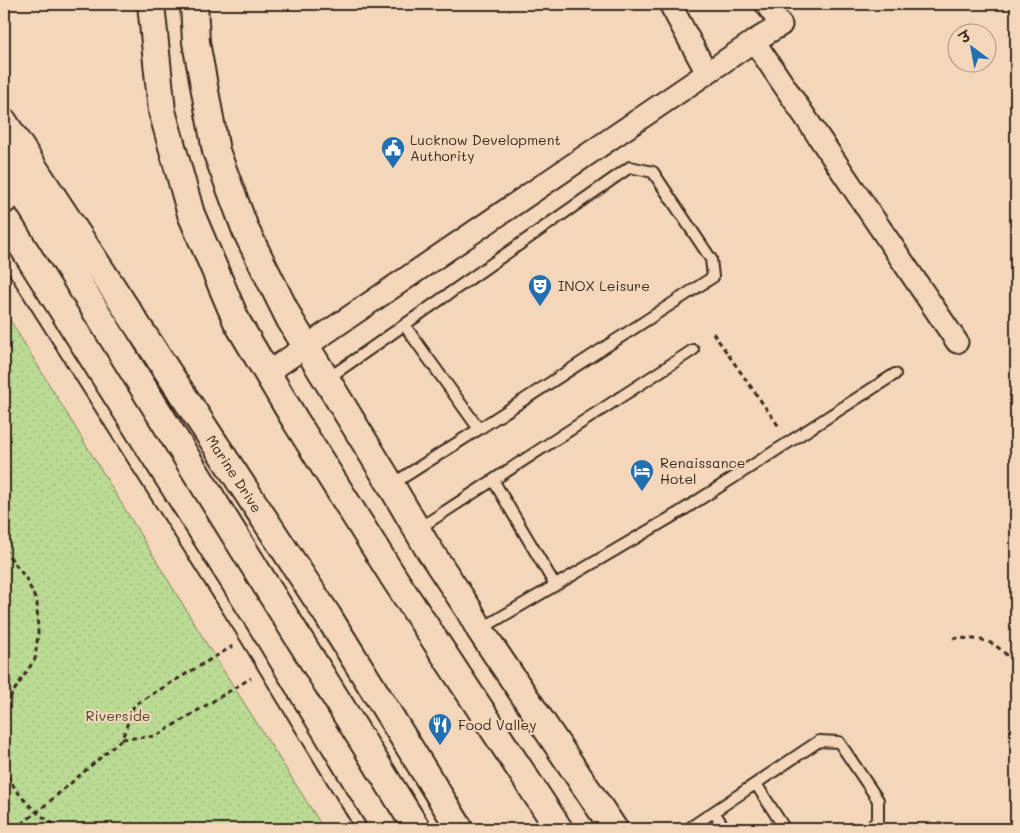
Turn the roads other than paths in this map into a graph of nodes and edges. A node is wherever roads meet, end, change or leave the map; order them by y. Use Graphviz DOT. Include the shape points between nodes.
graph roads {
  1 [pos="151,4"];
  2 [pos="194,4"];
  3 [pos="670,4"];
  4 [pos="766,4"];
  5 [pos="754,41"];
  6 [pos="707,73"];
  7 [pos="4,122"];
  8 [pos="4,164"];
  9 [pos="14,203"];
  10 [pos="4,256"];
  11 [pos="405,326"];
  12 [pos="957,342"];
  13 [pos="306,346"];
  14 [pos="693,350"];
  15 [pos="267,373"];
  16 [pos="895,374"];
  17 [pos="326,379"];
  18 [pos="479,429"];
  19 [pos="493,480"];
  20 [pos="391,485"];
  21 [pos="417,529"];
  22 [pos="555,585"];
  23 [pos="480,630"];
  24 [pos="756,784"];
  25 [pos="714,812"];
  26 [pos="362,829"];
  27 [pos="417,829"];
  28 [pos="460,829"];
  29 [pos="559,829"];
  30 [pos="614,829"];
  31 [pos="688,829"];
  32 [pos="725,829"];
  33 [pos="785,829"];
  34 [pos="868,829"];
  1 -- 15 [label="street" via="162,111 191,214 237,322"];
  2 -- 13 [label="street" via="196,42 216,151 246,231"];
  3 -- 6 [label="street"];
  4 -- 5 [label="street" via="781,25"];
  5 -- 6 [label="street"];
  5 -- 12 [label="street"];
  6 -- 13 [label="street"];
  7 -- 28 [label="street, Marine Drive" via="328,616"];
  8 -- 9 [label="street"];
  9 -- 27 [label="street"];
  10 -- 26 [label="lane" via="246,638"];
  11 -- 17 [label="lane"];
  11 -- 18 [label="lane"];
  11 -- 18 [label="lane" via="630,167 652,172 711,259 712,277"];
  13 -- 15 [label="street"];
  13 -- 17 [label="street"];
  14 -- 19 [label="lane"];
  15 -- 29 [label="street" via="394,578"];
  16 -- 22 [label="lane" via="680,512"];
  17 -- 20 [label="street"];
  18 -- 20 [label="lane"];
  19 -- 21 [label="lane"];
  19 -- 22 [label="lane"];
  20 -- 21 [label="street"];
  21 -- 23 [label="street"];
  22 -- 23 [label="lane"];
  23 -- 30 [label="street"];
  24 -- 25 [label="lane"];
  24 -- 33 [label="lane"];
  24 -- 34 [label="lane" via="819,742 839,742 878,800 878,820"];
  25 -- 31 [label="lane"];
  25 -- 32 [label="lane"];
}
